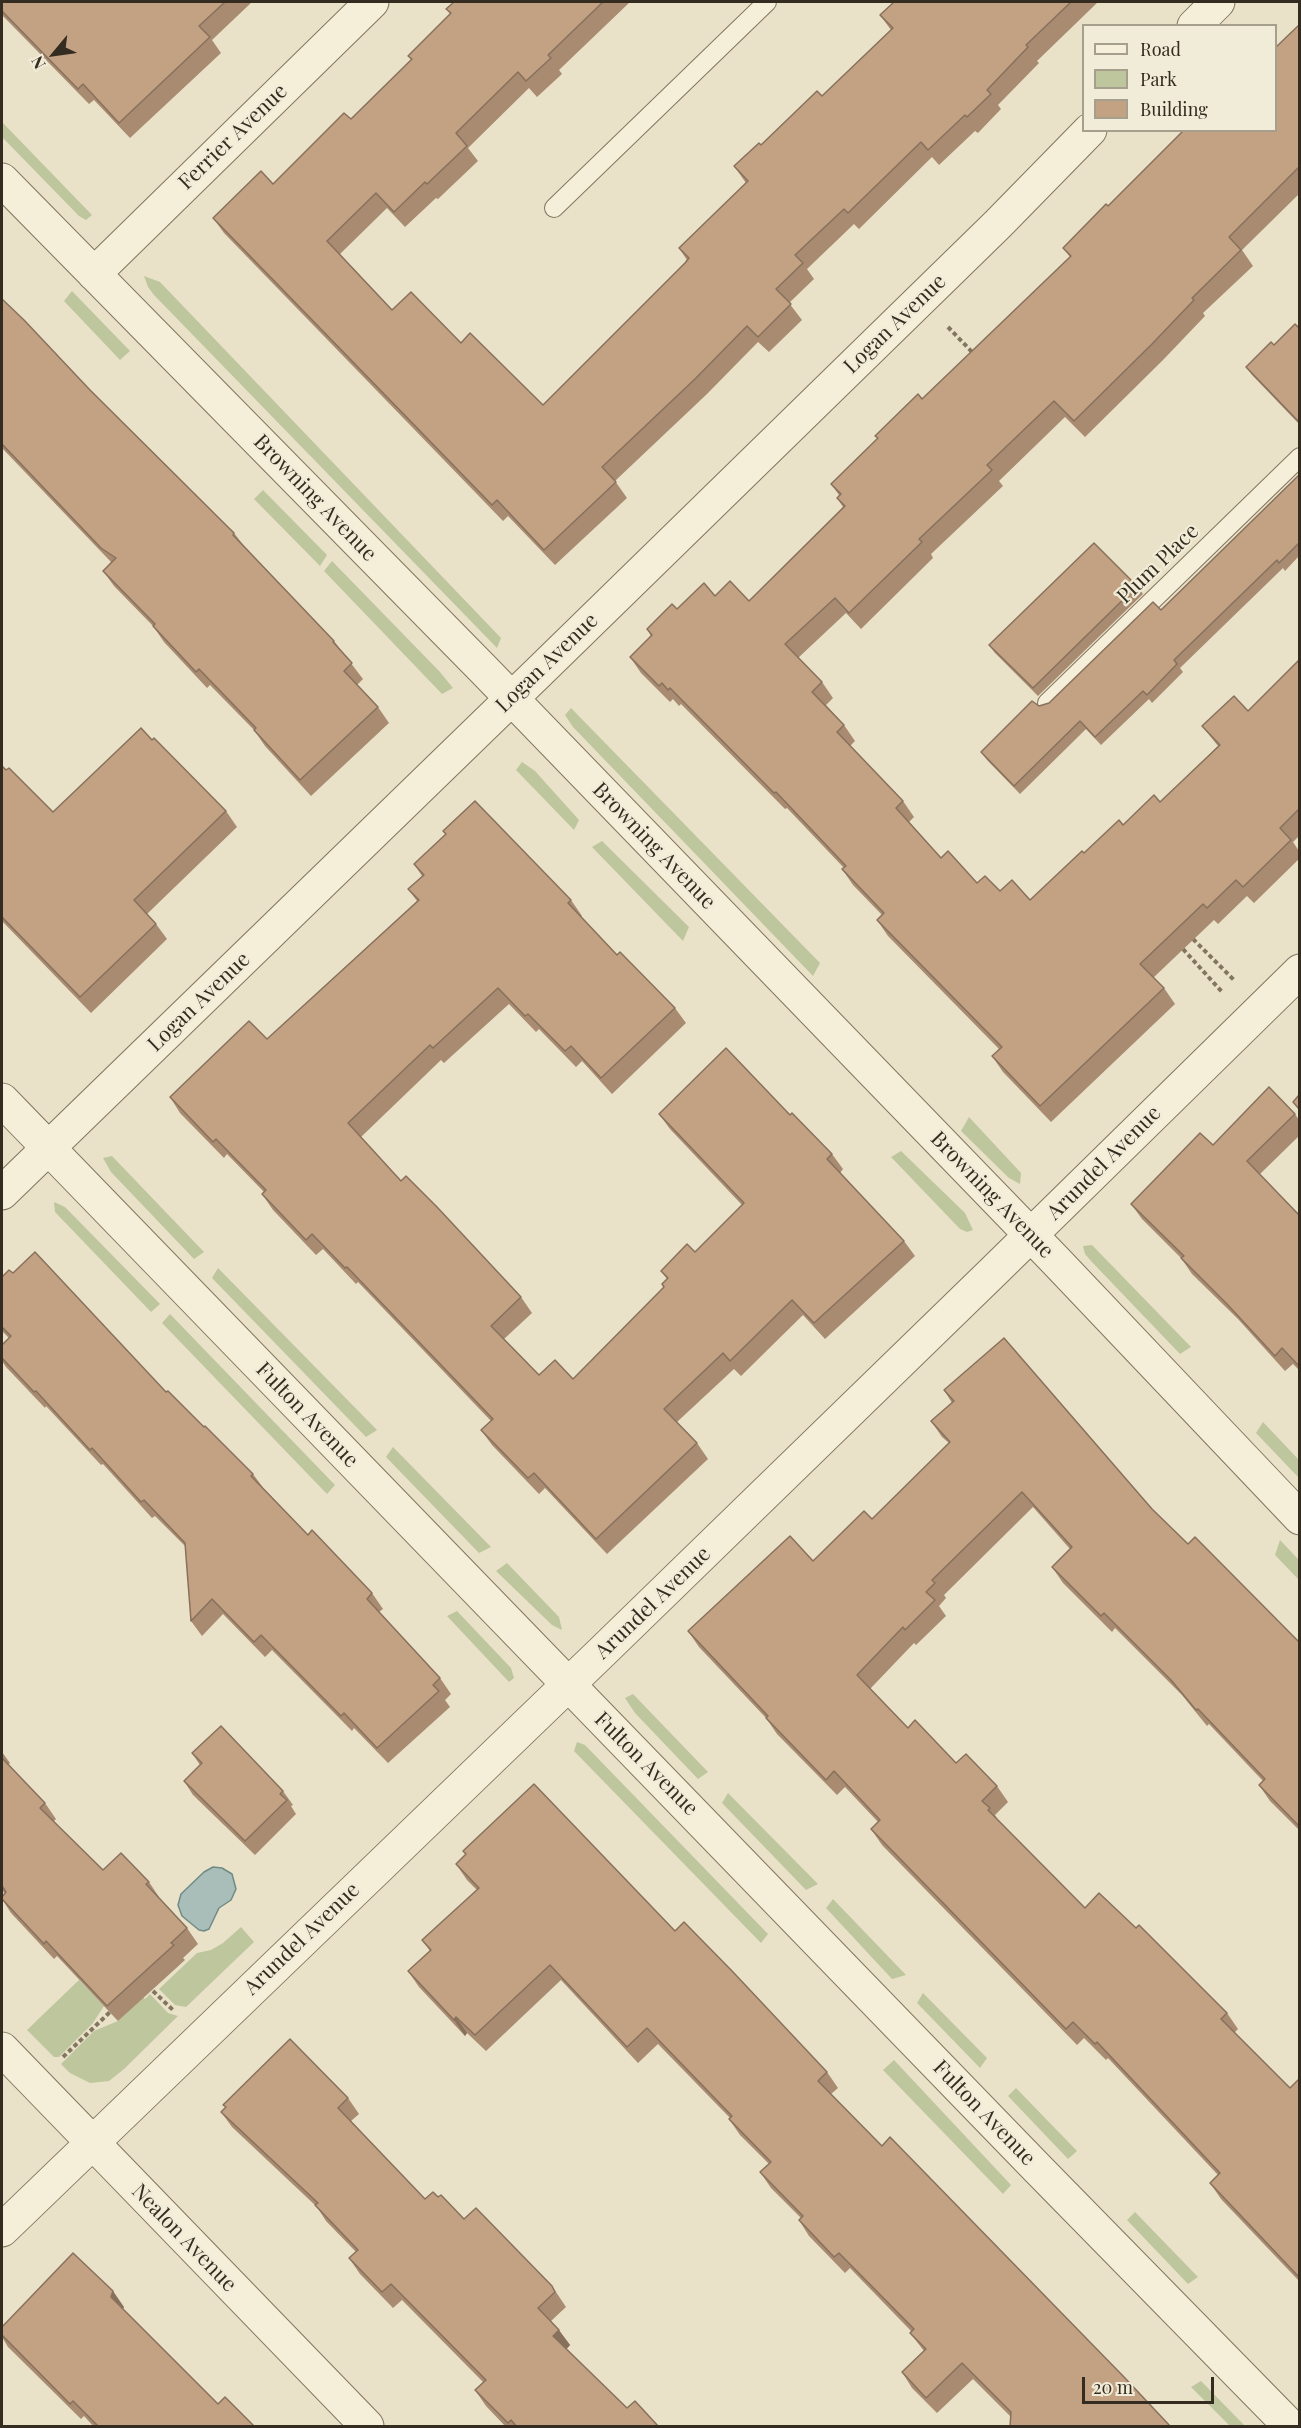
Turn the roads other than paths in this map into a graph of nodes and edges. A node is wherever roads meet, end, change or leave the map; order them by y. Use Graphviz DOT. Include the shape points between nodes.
graph roads {
  1 [pos="372,2"];
  2 [pos="767,2"];
  3 [pos="1218,2"];
  4 [pos="1196,24"];
  5 [pos="1088,132"];
  6 [pos="2,180"];
  7 [pos="554,208"];
  8 [pos="94,273"];
  9 [pos="1299,457"];
  10 [pos="510,698"];
  11 [pos="1047,703"];
  12 [pos="1299,971"];
  13 [pos="2,1100"];
  14 [pos="49,1148"];
  15 [pos="2,1193"];
  16 [pos="1030,1235"];
  17 [pos="1299,1518"];
  18 [pos="568,1684"];
  19 [pos="2,2049"];
  20 [pos="92,2143"];
  21 [pos="2,2230"];
  22 [pos="367,2427"];
  23 [pos="1290,2427"];
  1 -- 8 [label="street, Ferrier Avenue"];
  2 -- 7 [label="lane"];
  3 -- 4 [label="street"];
  5 -- 10 [label="street, Logan Avenue"];
  6 -- 8 [label="street, Browning Avenue"];
  8 -- 10 [label="street, Browning Avenue"];
  9 -- 11 [label="lane, Plum Place"];
  10 -- 14 [label="street, Logan Avenue"];
  10 -- 16 [label="street, Browning Avenue"];
  12 -- 16 [label="street, Arundel Avenue"];
  13 -- 14 [label="street, Fulton Avenue"];
  14 -- 15 [label="street, Logan Avenue"];
  14 -- 18 [label="street, Fulton Avenue"];
  16 -- 17 [label="street, Browning Avenue"];
  16 -- 18 [label="street, Arundel Avenue"];
  18 -- 20 [label="street, Arundel Avenue"];
  18 -- 23 [label="street, Fulton Avenue"];
  19 -- 20 [label="street, Nealon Avenue"];
  20 -- 21 [label="street, Arundel Avenue"];
  20 -- 22 [label="street, Nealon Avenue"];
}
